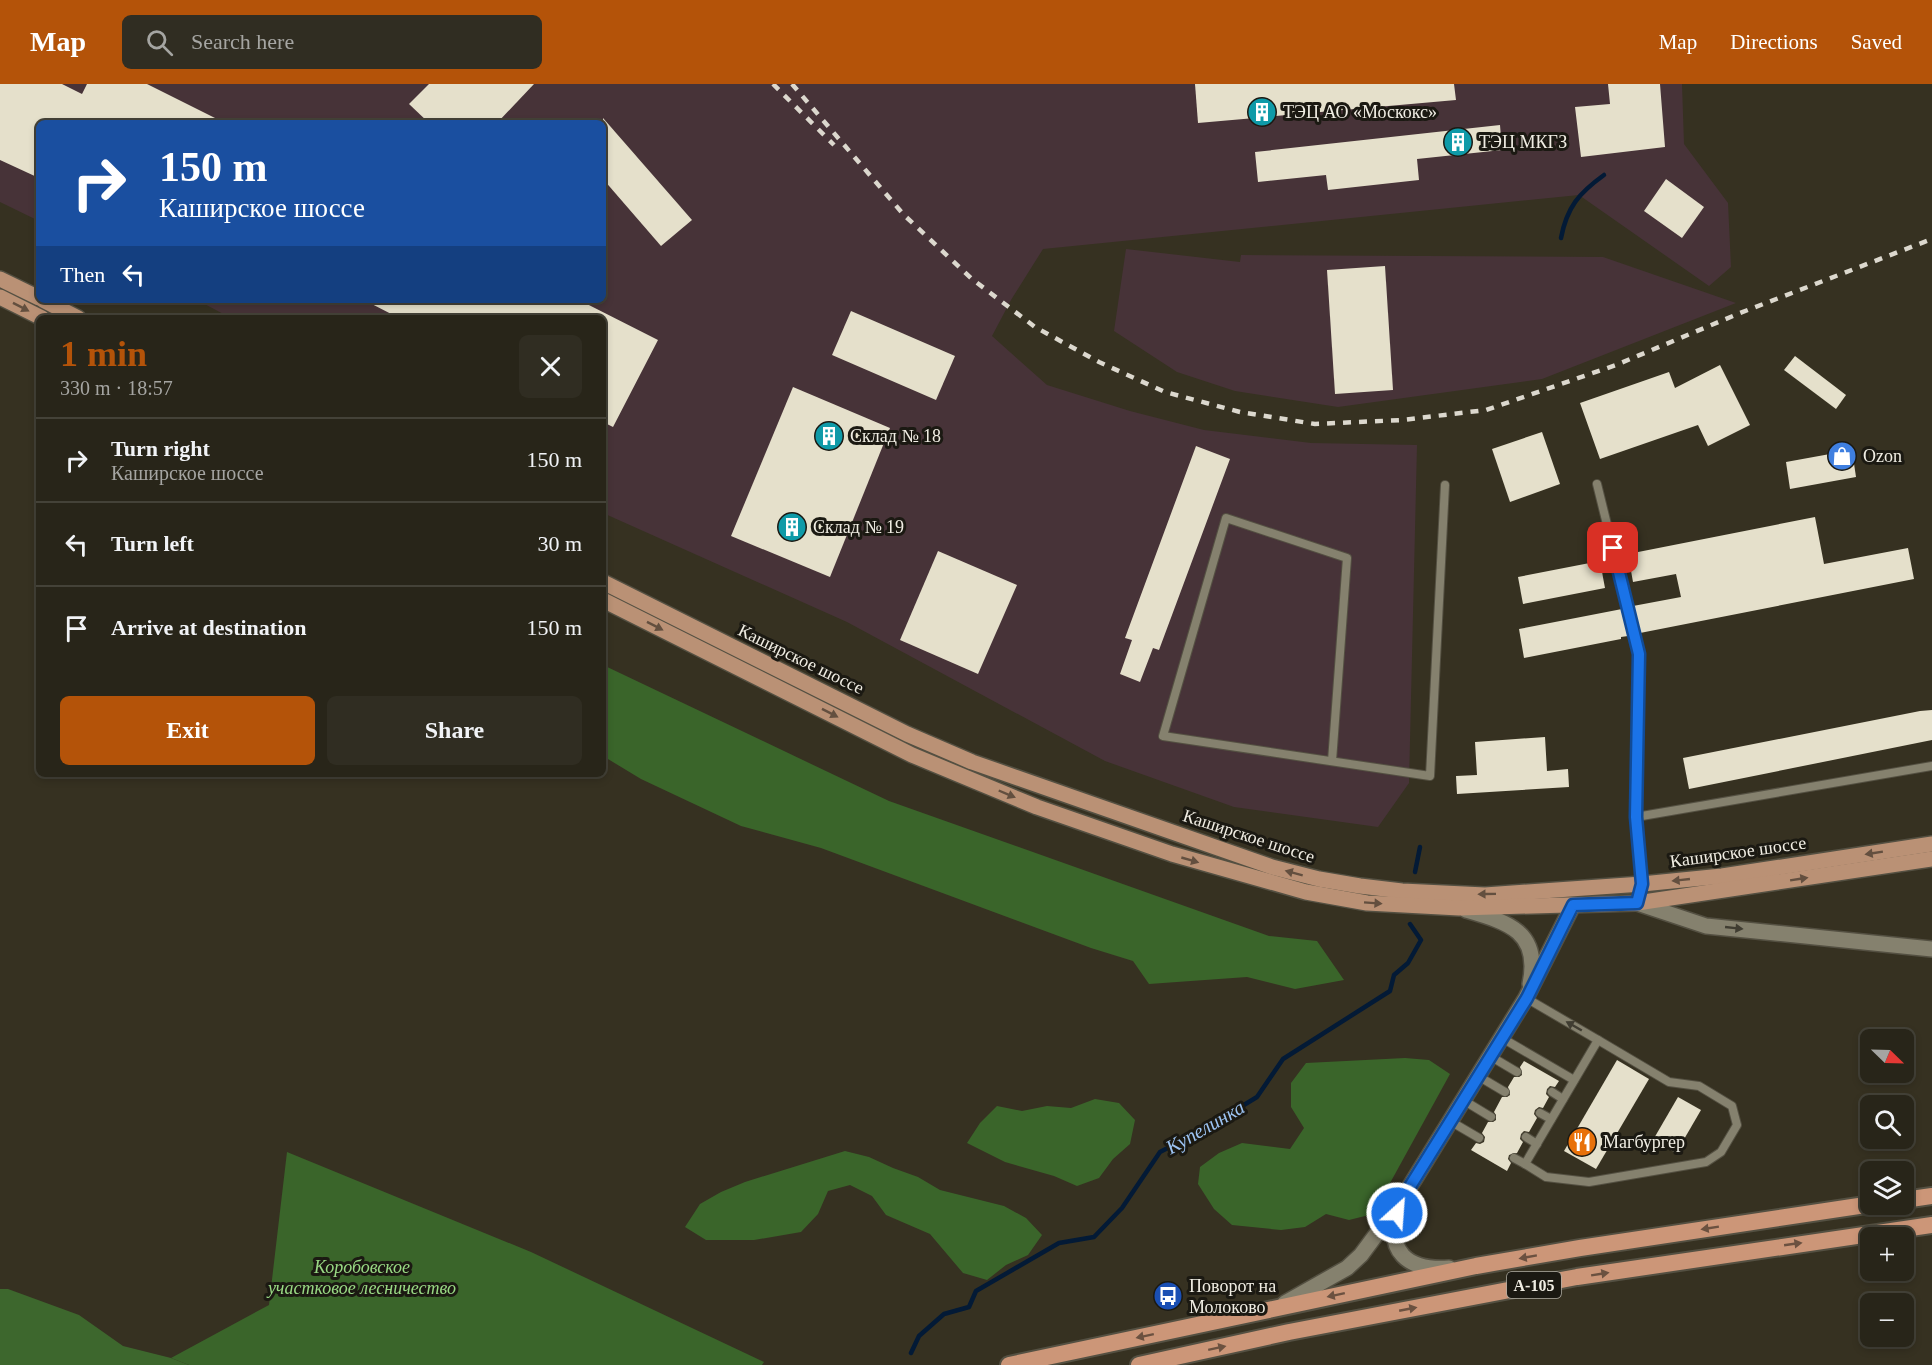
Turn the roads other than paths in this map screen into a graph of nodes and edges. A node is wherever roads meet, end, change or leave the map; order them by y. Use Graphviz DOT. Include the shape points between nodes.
graph roads {
  1 [pos="0,279"];
  2 [pos="0,297"];
  3 [pos="36,297"];
  4 [pos="49,303"];
  5 [pos="36,315"];
  6 [pos="72,315"];
  7 [pos="1597,484"];
  8 [pos="1445,485"];
  9 [pos="606,584"];
  10 [pos="606,601"];
  11 [pos="1332,761"];
  12 [pos="1932,766"];
  13 [pos="1636,817"];
  14 [pos="1932,844"];
  15 [pos="1932,859"];
  16 [pos="1642,884"];
  17 [pos="1637,903"];
  18 [pos="1573,905"];
  19 [pos="1459,908"];
  20 [pos="1932,949"];
  21 [pos="1527,998"];
  22 [pos="1502,1038"];
  23 [pos="1598,1040"];
  24 [pos="1490,1056"];
  25 [pos="1517,1072"];
  26 [pos="1478,1076"];
  27 [pos="1574,1080"];
  28 [pos="1505,1092"];
  29 [pos="1552,1092"];
  30 [pos="1563,1099"];
  31 [pos="1463,1100"];
  32 [pos="1540,1113"];
  33 [pos="1491,1117"];
  34 [pos="1551,1119"];
  35 [pos="1450,1121"];
  36 [pos="1526,1137"];
  37 [pos="1479,1138"];
  38 [pos="1537,1143"];
  39 [pos="1514,1158"];
  40 [pos="1525,1164"];
  41 [pos="1932,1196"];
  42 [pos="1914,1199"];
  43 [pos="1401,1201"];
  44 [pos="1860,1206"];
  45 [pos="1932,1225"];
  46 [pos="1476,1266"];
  47 [pos="1277,1307"];
  48 [pos="1009,1365"];
  49 [pos="1139,1365"];
  1 -- 3 [label="main road"];
  2 -- 5 [label="main road, one-way"];
  4 -- 6 [label="main road"];
  7 -- 13 [label="lane" via="1639,654"];
  8 -- 11 [label="lane" via="1430,776"];
  16 -- 9 [label="main road, Каширское шоссе, one-way" via="1485,895 1402,891 1319,879 1272,867 972,762 907,734"];
  10 -- 19 [label="main road, Каширское шоссе, one-way" via="912,754 1036,807 1172,854 1306,892 1367,903"];
  11 -- 11 [label="lane" via="1163,736 1226,518 1347,558"];
  12 -- 13 [label="lane"];
  13 -- 16 [label="lane"];
  14 -- 16 [label="main road, Каширское шоссе, one-way" via="1722,876"];
  17 -- 15 [label="main road, Каширское шоссе, one-way"];
  16 -- 17 [label="lane"];
  17 -- 18 [label="main road, Каширское шоссе"];
  17 -- 20 [label="main road, one-way" via="1706,926"];
  18 -- 19 [label="main road, Каширское шоссе"];
  18 -- 21 [label="main road"];
  19 -- 21 [label="main road" via="1518,929 1532,958"];
  21 -- 22 [label="main road"];
  23 -- 21 [label="lane, one-way"];
  22 -- 24 [label="main road"];
  22 -- 27 [label="lane"];
  23 -- 27 [label="lane"];
  23 -- 40 [label="lane" via="1669,1082 1699,1086 1732,1106 1737,1125 1721,1152 1706,1162 1589,1182 1546,1177"];
  24 -- 25 [label="lane"];
  24 -- 26 [label="main road"];
  26 -- 28 [label="lane"];
  26 -- 31 [label="main road"];
  27 -- 30 [label="lane"];
  29 -- 30 [label="lane"];
  30 -- 34 [label="lane"];
  31 -- 33 [label="lane"];
  31 -- 35 [label="main road"];
  32 -- 34 [label="lane"];
  34 -- 38 [label="lane"];
  35 -- 37 [label="lane"];
  35 -- 43 [label="main road"];
  36 -- 38 [label="lane"];
  38 -- 40 [label="lane"];
  39 -- 40 [label="lane"];
  41 -- 42 [label="highway"];
  43 -- 46 [label="main road" via="1393,1224 1394,1244 1401,1255 1437,1269"];
  43 -- 47 [label="main road" via="1347,1268"];
  44 -- 46 [label="highway, А-105, one-way"];
  49 -- 45 [label="highway, А-105, one-way" via="1577,1277"];
  46 -- 47 [label="highway, А-105, one-way"];
  47 -- 48 [label="highway, А-105, one-way"];
}
